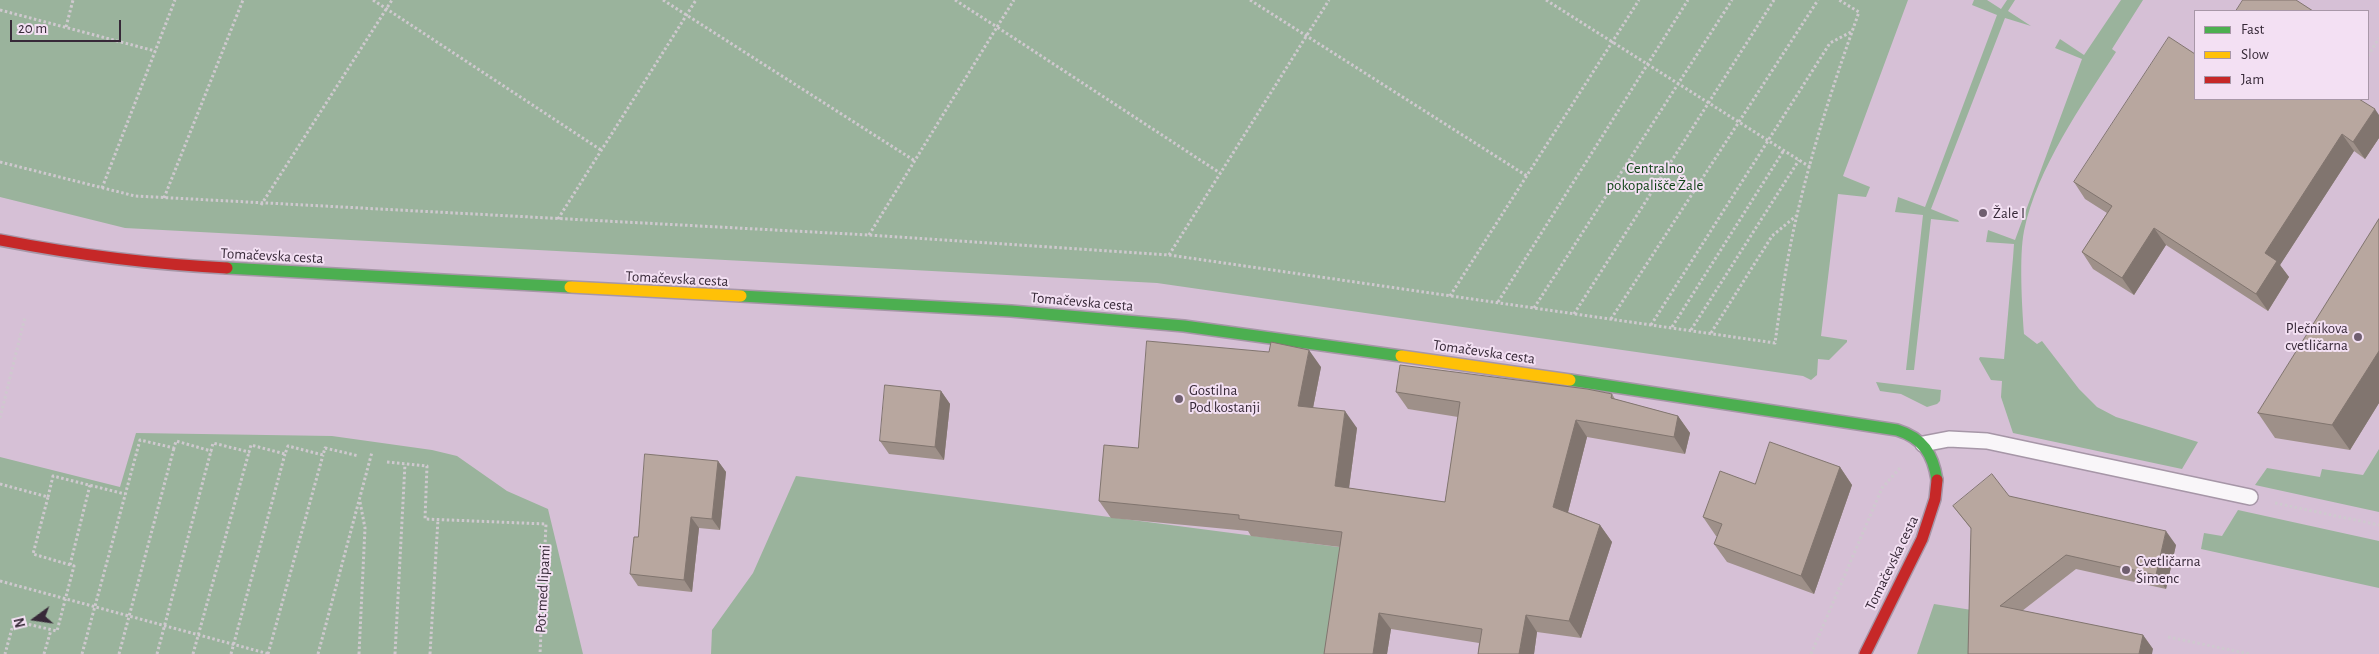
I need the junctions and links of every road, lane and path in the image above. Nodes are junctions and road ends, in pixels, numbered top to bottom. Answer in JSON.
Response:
{"nodes":[{"id":1,"x":74,"y":0,"type":"edge"},
{"id":2,"x":175,"y":0,"type":"edge"},
{"id":3,"x":242,"y":0,"type":"edge"},
{"id":4,"x":372,"y":0,"type":"edge"},
{"id":5,"x":392,"y":0,"type":"edge"},
{"id":6,"x":663,"y":0,"type":"edge"},
{"id":7,"x":696,"y":0,"type":"edge"},
{"id":8,"x":955,"y":0,"type":"edge"},
{"id":9,"x":1014,"y":0,"type":"edge"},
{"id":10,"x":1250,"y":0,"type":"edge"},
{"id":11,"x":1329,"y":0,"type":"edge"},
{"id":12,"x":1546,"y":0,"type":"edge"},
{"id":13,"x":1639,"y":0,"type":"edge"},
{"id":14,"x":1688,"y":0,"type":"edge"},
{"id":15,"x":1732,"y":0,"type":"edge"},
{"id":16,"x":1774,"y":0,"type":"edge"},
{"id":17,"x":1818,"y":0,"type":"edge"},
{"id":18,"x":1840,"y":0,"type":"edge"},
{"id":19,"x":387,"y":9,"type":"junction"},
{"id":20,"x":0,"y":10,"type":"edge"},
{"id":21,"x":686,"y":15,"type":"junction"},
{"id":22,"x":66,"y":27,"type":"junction"},
{"id":23,"x":997,"y":27,"type":"junction"},
{"id":24,"x":1852,"y":32,"type":"junction"},
{"id":25,"x":1306,"y":36,"type":"junction"},
{"id":26,"x":2379,"y":38,"type":"edge"},
{"id":27,"x":1612,"y":43,"type":"junction"},
{"id":28,"x":155,"y":51,"type":"junction"},
{"id":29,"x":2369,"y":54,"type":"edge"},
{"id":30,"x":1648,"y":66,"type":"junction"},
{"id":31,"x":1679,"y":85,"type":"junction"},
{"id":32,"x":1709,"y":103,"type":"junction"},
{"id":33,"x":1740,"y":123,"type":"junction"},
{"id":34,"x":1768,"y":141,"type":"junction"},
{"id":35,"x":601,"y":150,"type":"junction"},
{"id":36,"x":1784,"y":150,"type":"junction"},
{"id":37,"x":1799,"y":160,"type":"junction"},
{"id":38,"x":914,"y":161,"type":"junction"},
{"id":39,"x":0,"y":162,"type":"edge"},
{"id":40,"x":1810,"y":167,"type":"junction"},
{"id":41,"x":1220,"y":173,"type":"junction"},
{"id":42,"x":1527,"y":176,"type":"junction"},
{"id":43,"x":102,"y":188,"type":"junction"},
{"id":44,"x":164,"y":198,"type":"junction"},
{"id":45,"x":262,"y":204,"type":"junction"},
{"id":46,"x":1796,"y":215,"type":"junction"},
{"id":47,"x":558,"y":219,"type":"junction"},
{"id":48,"x":869,"y":235,"type":"junction"},
{"id":49,"x":0,"y":240,"type":"edge"},
{"id":50,"x":1169,"y":255,"type":"junction"},
{"id":51,"x":1450,"y":296,"type":"junction"},
{"id":52,"x":1498,"y":302,"type":"junction"},
{"id":53,"x":1534,"y":308,"type":"junction"},
{"id":54,"x":1574,"y":314,"type":"junction"},
{"id":55,"x":25,"y":317,"type":"dead end"},
{"id":56,"x":1612,"y":319,"type":"junction"},
{"id":57,"x":1650,"y":325,"type":"junction"},
{"id":58,"x":1672,"y":328,"type":"junction"},
{"id":59,"x":1692,"y":330,"type":"junction"},
{"id":60,"x":1711,"y":333,"type":"junction"},
{"id":61,"x":0,"y":418,"type":"edge"},
{"id":62,"x":1923,"y":444,"type":"junction"},
{"id":63,"x":174,"y":448,"type":"junction"},
{"id":64,"x":211,"y":451,"type":"junction"},
{"id":65,"x":249,"y":452,"type":"junction"},
{"id":66,"x":372,"y":452,"type":"dead end"},
{"id":67,"x":286,"y":454,"type":"junction"},
{"id":68,"x":323,"y":455,"type":"junction"},
{"id":69,"x":359,"y":456,"type":"dead end"},
{"id":70,"x":387,"y":462,"type":"dead end"},
{"id":71,"x":405,"y":464,"type":"junction"},
{"id":72,"x":0,"y":484,"type":"edge"},
{"id":73,"x":90,"y":485,"type":"junction"},
{"id":74,"x":1882,"y":488,"type":"dead end"},
{"id":75,"x":125,"y":494,"type":"junction"},
{"id":76,"x":48,"y":497,"type":"junction"},
{"id":77,"x":2250,"y":497,"type":"joint"},
{"id":78,"x":360,"y":498,"type":"junction"},
{"id":79,"x":438,"y":519,"type":"junction"},
{"id":80,"x":2379,"y":525,"type":"edge"},
{"id":81,"x":70,"y":564,"type":"junction"},
{"id":82,"x":0,"y":581,"type":"edge"},
{"id":83,"x":66,"y":598,"type":"junction"},
{"id":84,"x":95,"y":606,"type":"junction"},
{"id":85,"x":129,"y":616,"type":"junction"},
{"id":86,"x":164,"y":625,"type":"junction"},
{"id":87,"x":51,"y":630,"type":"junction"},
{"id":88,"x":198,"y":635,"type":"junction"},
{"id":89,"x":2168,"y":636,"type":"dead end"},
{"id":90,"x":234,"y":644,"type":"junction"},
{"id":91,"x":5,"y":654,"type":"edge"},
{"id":92,"x":44,"y":654,"type":"edge"},
{"id":93,"x":82,"y":654,"type":"edge"},
{"id":94,"x":119,"y":654,"type":"edge"},
{"id":95,"x":157,"y":654,"type":"edge"},
{"id":96,"x":193,"y":654,"type":"edge"},
{"id":97,"x":231,"y":654,"type":"edge"},
{"id":98,"x":269,"y":654,"type":"edge"},
{"id":99,"x":318,"y":654,"type":"edge"},
{"id":100,"x":359,"y":654,"type":"edge"},
{"id":101,"x":395,"y":654,"type":"edge"},
{"id":102,"x":430,"y":654,"type":"edge"},
{"id":103,"x":540,"y":654,"type":"edge"},
{"id":104,"x":1811,"y":654,"type":"edge"},
{"id":105,"x":1865,"y":654,"type":"edge"},
{"id":106,"x":2250,"y":654,"type":"edge"}],
"edges":[{"from":1,"to":22,"type":"path"},
{"from":2,"to":28,"type":"path"},
{"from":3,"to":44,"type":"path"},
{"from":4,"to":19,"type":"path"},
{"from":5,"to":19,"type":"path"},
{"from":6,"to":21,"type":"path"},
{"from":7,"to":21,"type":"path"},
{"from":8,"to":23,"type":"path"},
{"from":9,"to":23,"type":"path"},
{"from":10,"to":25,"type":"path"},
{"from":11,"to":25,"type":"path"},
{"from":12,"to":27,"type":"path"},
{"from":13,"to":27,"type":"path"},
{"from":14,"to":30,"type":"path"},
{"from":15,"to":31,"type":"path"},
{"from":16,"to":32,"type":"path"},
{"from":17,"to":33,"type":"path"},
{"from":18,"to":24,"type":"path"},
{"from":19,"to":35,"type":"path"},
{"from":19,"to":45,"type":"path"},
{"from":20,"to":22,"type":"path"},
{"from":21,"to":35,"type":"path"},
{"from":21,"to":38,"type":"path"},
{"from":22,"to":28,"type":"path"},
{"from":23,"to":38,"type":"path"},
{"from":23,"to":41,"type":"path"},
{"from":24,"to":34,"type":"path"},
{"from":24,"to":40,"type":"path"},
{"from":25,"to":41,"type":"path"},
{"from":25,"to":42,"type":"path"},
{"from":26,"to":29,"type":"path"},
{"from":27,"to":30,"type":"path"},
{"from":27,"to":42,"type":"path"},
{"from":28,"to":43,"type":"path"},
{"from":30,"to":31,"type":"path"},
{"from":30,"to":52,"type":"path"},
{"from":31,"to":32,"type":"path"},
{"from":31,"to":53,"type":"path"},
{"from":32,"to":33,"type":"path"},
{"from":32,"to":54,"type":"path"},
{"from":33,"to":34,"type":"path"},
{"from":33,"to":56,"type":"path"},
{"from":34,"to":36,"type":"path"},
{"from":34,"to":57,"type":"path"},
{"from":35,"to":47,"type":"path"},
{"from":36,"to":37,"type":"path"},
{"from":36,"to":58,"type":"path"},
{"from":37,"to":40,"type":"path"},
{"from":37,"to":59,"type":"path"},
{"from":38,"to":48,"type":"path"},
{"from":39,"to":43,"type":"path"},
{"from":40,"to":46,"type":"path"},
{"from":41,"to":50,"type":"path"},
{"from":42,"to":51,"type":"path"},
{"from":43,"to":44,"type":"path"},
{"from":44,"to":45,"type":"path"},
{"from":45,"to":47,"type":"path"},
{"from":46,"to":60,"type":"path"},
{"from":46,"to":60,"type":"path"},
{"from":47,"to":48,"type":"path"},
{"from":48,"to":50,"type":"path"},
{"from":49,"to":62,"type":"street","name":"Tomačevska cesta"},
{"from":50,"to":51,"type":"path"},
{"from":51,"to":52,"type":"path"},
{"from":52,"to":53,"type":"path"},
{"from":53,"to":54,"type":"path"},
{"from":54,"to":56,"type":"path"},
{"from":55,"to":61,"type":"path"},
{"from":56,"to":57,"type":"path"},
{"from":57,"to":58,"type":"path"},
{"from":58,"to":59,"type":"path"},
{"from":59,"to":60,"type":"path"},
{"from":62,"to":77,"type":"lane"},
{"from":62,"to":105,"type":"street","name":"Tomačevska cesta"},
{"from":63,"to":64,"type":"path"},
{"from":63,"to":75,"type":"path"},
{"from":63,"to":85,"type":"path"},
{"from":64,"to":65,"type":"path"},
{"from":64,"to":86,"type":"path"},
{"from":65,"to":67,"type":"path"},
{"from":65,"to":88,"type":"path"},
{"from":66,"to":78,"type":"path"},
{"from":67,"to":68,"type":"path"},
{"from":67,"to":90,"type":"path"},
{"from":68,"to":69,"type":"path"},
{"from":68,"to":98,"type":"path"},
{"from":70,"to":71,"type":"path"},
{"from":71,"to":79,"type":"path"},
{"from":71,"to":101,"type":"path"},
{"from":72,"to":76,"type":"path"},
{"from":73,"to":75,"type":"path"},
{"from":73,"to":76,"type":"path"},
{"from":73,"to":81,"type":"path"},
{"from":74,"to":104,"type":"path"},
{"from":75,"to":84,"type":"path"},
{"from":76,"to":81,"type":"path"},
{"from":77,"to":80,"type":"path"},
{"from":78,"to":99,"type":"path"},
{"from":78,"to":100,"type":"path"},
{"from":79,"to":102,"type":"path"},
{"from":79,"to":103,"type":"path","name":"Pot med lipami"},
{"from":81,"to":83,"type":"path"},
{"from":82,"to":83,"type":"path"},
{"from":83,"to":84,"type":"path"},
{"from":83,"to":87,"type":"path"},
{"from":84,"to":85,"type":"path"},
{"from":84,"to":93,"type":"path"},
{"from":85,"to":86,"type":"path"},
{"from":85,"to":94,"type":"path"},
{"from":86,"to":88,"type":"path"},
{"from":86,"to":95,"type":"path"},
{"from":87,"to":91,"type":"path"},
{"from":87,"to":92,"type":"path"},
{"from":88,"to":90,"type":"path"},
{"from":88,"to":96,"type":"path"},
{"from":89,"to":106,"type":"path"},
{"from":90,"to":97,"type":"path"},
{"from":90,"to":98,"type":"path"}]}
